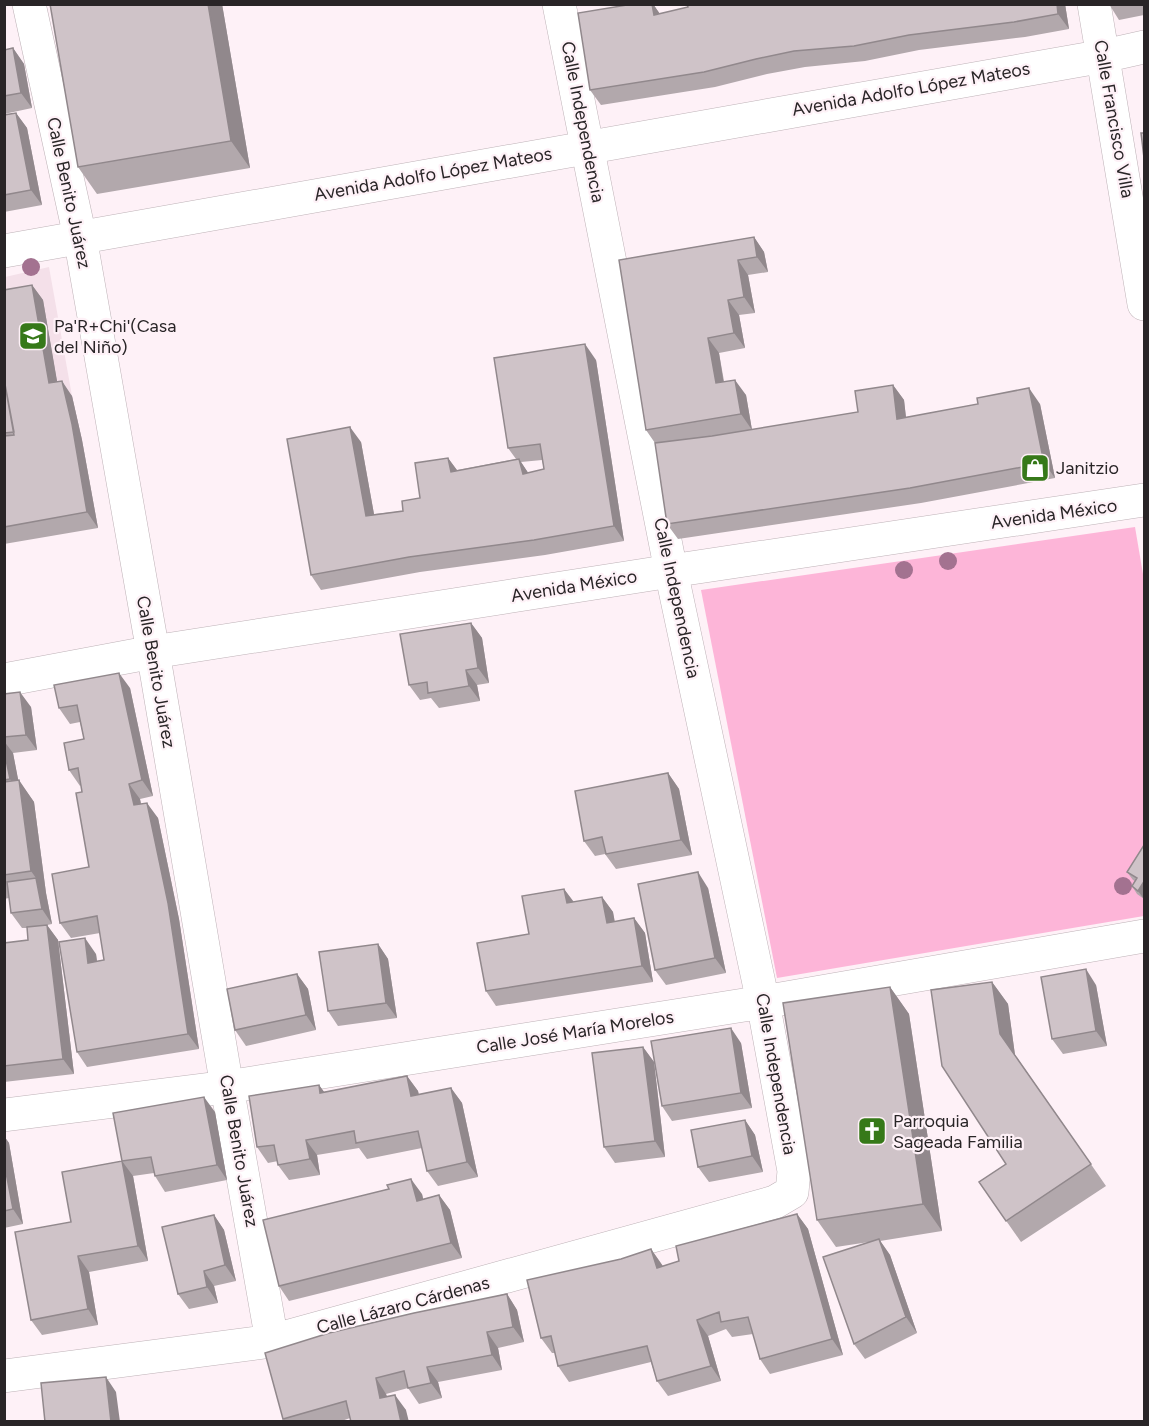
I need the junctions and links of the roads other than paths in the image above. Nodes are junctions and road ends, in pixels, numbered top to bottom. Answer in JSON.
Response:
{"nodes":[{"id":1,"x":30,"y":4,"type":"edge"},
{"id":2,"x":559,"y":4,"type":"edge"},
{"id":3,"x":1094,"y":4,"type":"edge"},
{"id":4,"x":1144,"y":47,"type":"edge"},
{"id":5,"x":1104,"y":56,"type":"junction"},
{"id":6,"x":588,"y":146,"type":"junction"},
{"id":7,"x":80,"y":237,"type":"junction"},
{"id":8,"x":4,"y":250,"type":"edge"},
{"id":9,"x":1144,"y":304,"type":"edge"},
{"id":10,"x":1144,"y":500,"type":"edge"},
{"id":11,"x":671,"y":571,"type":"junction"},
{"id":12,"x":153,"y":652,"type":"junction"},
{"id":13,"x":4,"y":680,"type":"edge"},
{"id":14,"x":1144,"y":936,"type":"edge"},
{"id":15,"x":763,"y":1002,"type":"junction"},
{"id":16,"x":227,"y":1087,"type":"junction"},
{"id":17,"x":4,"y":1115,"type":"edge"},
{"id":18,"x":792,"y":1192,"type":"joint"},
{"id":19,"x":272,"y":1341,"type":"junction"},
{"id":20,"x":4,"y":1376,"type":"edge"}],
"edges":[{"from":1,"to":7,"type":"street","name":"Calle Benito Juárez"},
{"from":2,"to":6,"type":"street","name":"Calle Independencia"},
{"from":3,"to":5,"type":"street","name":"Calle Francisco Villa"},
{"from":4,"to":5,"type":"street","name":"Avenida Adolfo López Mateos"},
{"from":5,"to":6,"type":"street","name":"Avenida Adolfo López Mateos"},
{"from":5,"to":9,"type":"street","name":"Calle Francisco Villa"},
{"from":6,"to":7,"type":"street","name":"Avenida Adolfo López Mateos"},
{"from":6,"to":11,"type":"street","name":"Calle Independencia"},
{"from":7,"to":8,"type":"street","name":"Avenida Adolfo López Mateos"},
{"from":7,"to":12,"type":"street","name":"Calle Benito Juárez"},
{"from":10,"to":11,"type":"street","name":"Avenida México"},
{"from":11,"to":12,"type":"street","name":"Avenida México"},
{"from":11,"to":15,"type":"street","name":"Calle Independencia"},
{"from":12,"to":13,"type":"street","name":"Avenida México"},
{"from":12,"to":16,"type":"street","name":"Calle Benito Juárez"},
{"from":14,"to":15,"type":"street","name":"Calle José María Morelos"},
{"from":15,"to":16,"type":"street","name":"Calle José María Morelos"},
{"from":15,"to":18,"type":"street","name":"Calle Independencia"},
{"from":16,"to":17,"type":"street","name":"Calle José María Morelos"},
{"from":16,"to":19,"type":"street","name":"Calle Benito Juárez"},
{"from":18,"to":19,"type":"street","name":"Calle Lázaro Cárdenas"},
{"from":19,"to":20,"type":"street","name":"Calle Lázaro Cárdenas"}]}
